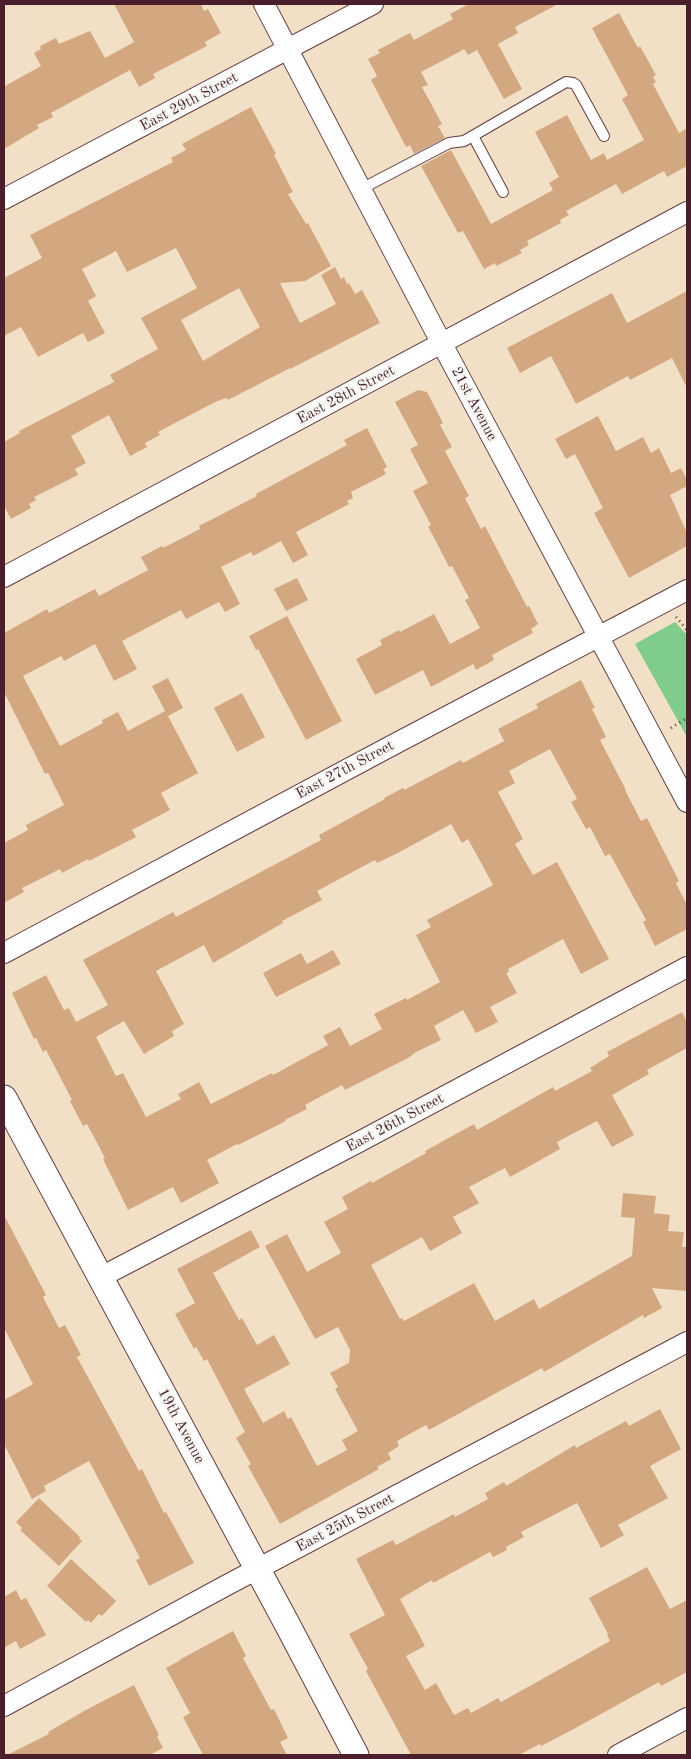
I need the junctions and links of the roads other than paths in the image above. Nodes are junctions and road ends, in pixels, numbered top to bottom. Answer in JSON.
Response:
{"nodes":[{"id":1,"x":264,"y":4,"type":"edge"},
{"id":2,"x":374,"y":4,"type":"edge"},
{"id":3,"x":288,"y":49,"type":"junction"},
{"id":4,"x":473,"y":136,"type":"junction"},
{"id":5,"x":604,"y":136,"type":"dead end"},
{"id":6,"x":361,"y":189,"type":"junction"},
{"id":7,"x":504,"y":192,"type":"dead end"},
{"id":8,"x":4,"y":200,"type":"edge"},
{"id":9,"x":687,"y":212,"type":"edge"},
{"id":10,"x":442,"y":344,"type":"junction"},
{"id":11,"x":4,"y":576,"type":"edge"},
{"id":12,"x":687,"y":590,"type":"edge"},
{"id":13,"x":600,"y":636,"type":"junction"},
{"id":14,"x":687,"y":802,"type":"edge"},
{"id":15,"x":4,"y":954,"type":"edge"},
{"id":16,"x":687,"y":967,"type":"edge"},
{"id":17,"x":4,"y":1098,"type":"edge"},
{"id":18,"x":101,"y":1277,"type":"junction"},
{"id":19,"x":687,"y":1342,"type":"edge"},
{"id":20,"x":258,"y":1569,"type":"junction"},
{"id":21,"x":4,"y":1706,"type":"edge"},
{"id":22,"x":687,"y":1718,"type":"edge"},
{"id":23,"x":356,"y":1755,"type":"edge"},
{"id":24,"x":618,"y":1755,"type":"edge"}],
"edges":[{"from":1,"to":3,"type":"street","name":"21st Avenue"},
{"from":2,"to":3,"type":"street","name":"East 29th Street"},
{"from":3,"to":6,"type":"street","name":"21st Avenue"},
{"from":3,"to":8,"type":"street","name":"East 29th Street"},
{"from":4,"to":5,"type":"lane"},
{"from":4,"to":6,"type":"lane"},
{"from":4,"to":7,"type":"lane"},
{"from":6,"to":10,"type":"street","name":"21st Avenue"},
{"from":9,"to":10,"type":"street","name":"East 28th Street"},
{"from":10,"to":11,"type":"street","name":"East 28th Street"},
{"from":10,"to":13,"type":"street","name":"21st Avenue"},
{"from":12,"to":13,"type":"street","name":"East 27th Street"},
{"from":13,"to":14,"type":"street","name":"21st Avenue"},
{"from":13,"to":15,"type":"street","name":"East 27th Street"},
{"from":16,"to":18,"type":"street","name":"East 26th Street"},
{"from":17,"to":18,"type":"street","name":"19th Avenue"},
{"from":18,"to":20,"type":"street","name":"19th Avenue"},
{"from":19,"to":20,"type":"street","name":"East 25th Street"},
{"from":20,"to":21,"type":"street","name":"East 25th Street"},
{"from":20,"to":23,"type":"street","name":"19th Avenue"},
{"from":22,"to":24,"type":"street"}]}
